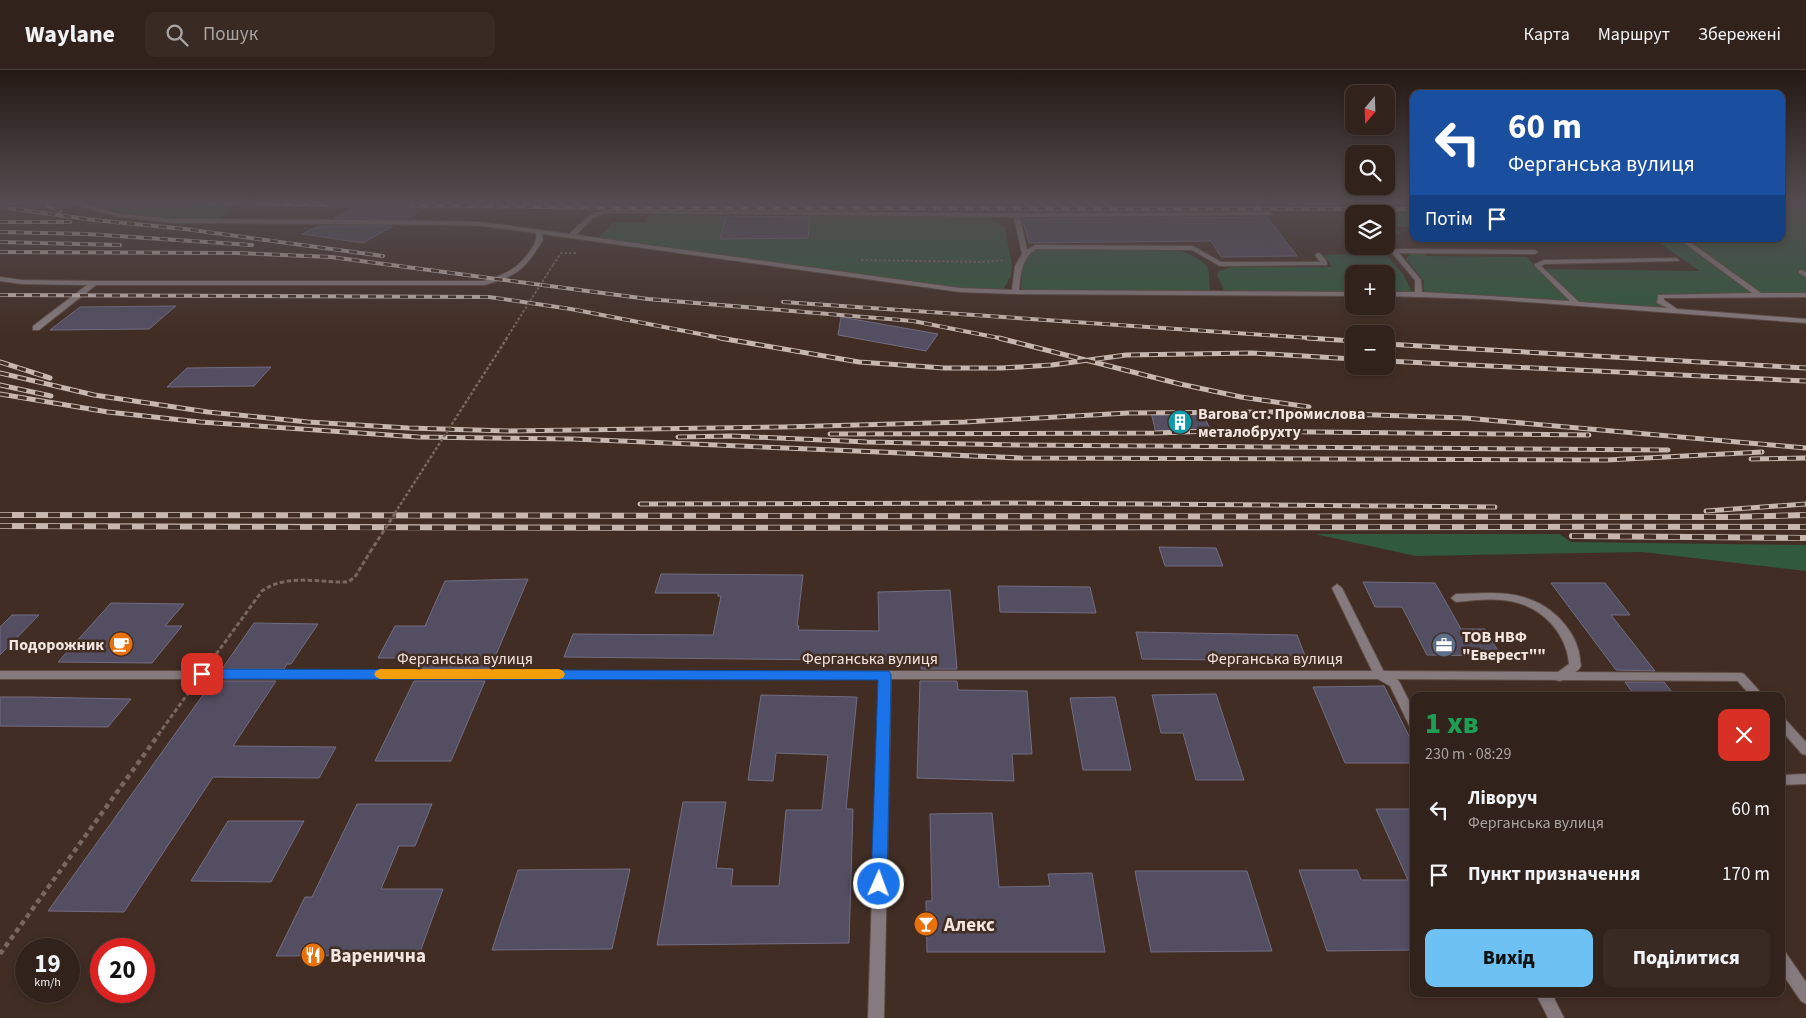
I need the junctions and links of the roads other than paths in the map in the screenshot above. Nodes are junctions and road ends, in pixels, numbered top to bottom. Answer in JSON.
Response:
{"nodes":[{"id":1,"x":536,"y":246,"type":"edge"},
{"id":2,"x":638,"y":246,"type":"edge"},
{"id":3,"x":1023,"y":246,"type":"edge"},
{"id":4,"x":1692,"y":246,"type":"edge"},
{"id":5,"x":1395,"y":251,"type":"edge"},
{"id":6,"x":1395,"y":252,"type":"edge"},
{"id":7,"x":1535,"y":252,"type":"dead end"},
{"id":8,"x":1024,"y":253,"type":"junction"},
{"id":9,"x":1318,"y":254,"type":"dead end"},
{"id":10,"x":1676,"y":260,"type":"dead end"},
{"id":11,"x":0,"y":279,"type":"edge"},
{"id":12,"x":94,"y":283,"type":"junction"},
{"id":13,"x":1015,"y":292,"type":"junction"},
{"id":14,"x":1345,"y":294,"type":"edge"},
{"id":15,"x":1395,"y":294,"type":"edge"},
{"id":16,"x":1419,"y":294,"type":"junction"},
{"id":17,"x":1759,"y":295,"type":"junction"},
{"id":18,"x":1806,"y":295,"type":"edge"},
{"id":19,"x":1576,"y":304,"type":"junction"},
{"id":20,"x":1679,"y":312,"type":"junction"},
{"id":21,"x":1806,"y":321,"type":"edge"},
{"id":22,"x":36,"y":328,"type":"dead end"},
{"id":23,"x":1337,"y":588,"type":"dead end"},
{"id":24,"x":1456,"y":598,"type":"dead end"},
{"id":25,"x":0,"y":674,"type":"edge"},
{"id":26,"x":1380,"y":674,"type":"junction"},
{"id":27,"x":884,"y":675,"type":"junction"},
{"id":28,"x":1559,"y":677,"type":"junction"},
{"id":29,"x":1754,"y":692,"type":"edge"},
{"id":30,"x":1410,"y":716,"type":"edge"},
{"id":31,"x":1785,"y":726,"type":"edge"},
{"id":32,"x":1806,"y":750,"type":"edge"},
{"id":33,"x":1785,"y":780,"type":"edge"},
{"id":34,"x":1806,"y":780,"type":"edge"},
{"id":35,"x":1785,"y":964,"type":"edge"},
{"id":36,"x":1806,"y":996,"type":"edge"},
{"id":37,"x":1546,"y":997,"type":"edge"},
{"id":38,"x":876,"y":1018,"type":"edge"},
{"id":39,"x":1556,"y":1018,"type":"edge"}],
"edges":[{"from":1,"to":12,"type":"street"},
{"from":2,"to":13,"type":"street"},
{"from":3,"to":8,"type":"street"},
{"from":4,"to":17,"type":"street"},
{"from":5,"to":7,"type":"street"},
{"from":6,"to":16,"type":"street"},
{"from":8,"to":9,"type":"street"},
{"from":8,"to":13,"type":"street"},
{"from":10,"to":19,"type":"street"},
{"from":11,"to":12,"type":"street"},
{"from":12,"to":22,"type":"street"},
{"from":13,"to":14,"type":"street"},
{"from":15,"to":16,"type":"street"},
{"from":16,"to":19,"type":"street"},
{"from":17,"to":18,"type":"street"},
{"from":17,"to":20,"type":"street"},
{"from":19,"to":20,"type":"street"},
{"from":20,"to":21,"type":"street"},
{"from":23,"to":26,"type":"street"},
{"from":24,"to":28,"type":"street"},
{"from":25,"to":27,"type":"street","name":"Ферганська вулиця"},
{"from":26,"to":27,"type":"street","name":"Ферганська вулиця"},
{"from":26,"to":28,"type":"street","name":"Ферганська вулиця"},
{"from":26,"to":30,"type":"street"},
{"from":27,"to":38,"type":"street"},
{"from":28,"to":29,"type":"street","name":"Ферганська вулиця"},
{"from":31,"to":32,"type":"street"},
{"from":33,"to":34,"type":"street"},
{"from":35,"to":36,"type":"street"},
{"from":37,"to":39,"type":"street"}]}
